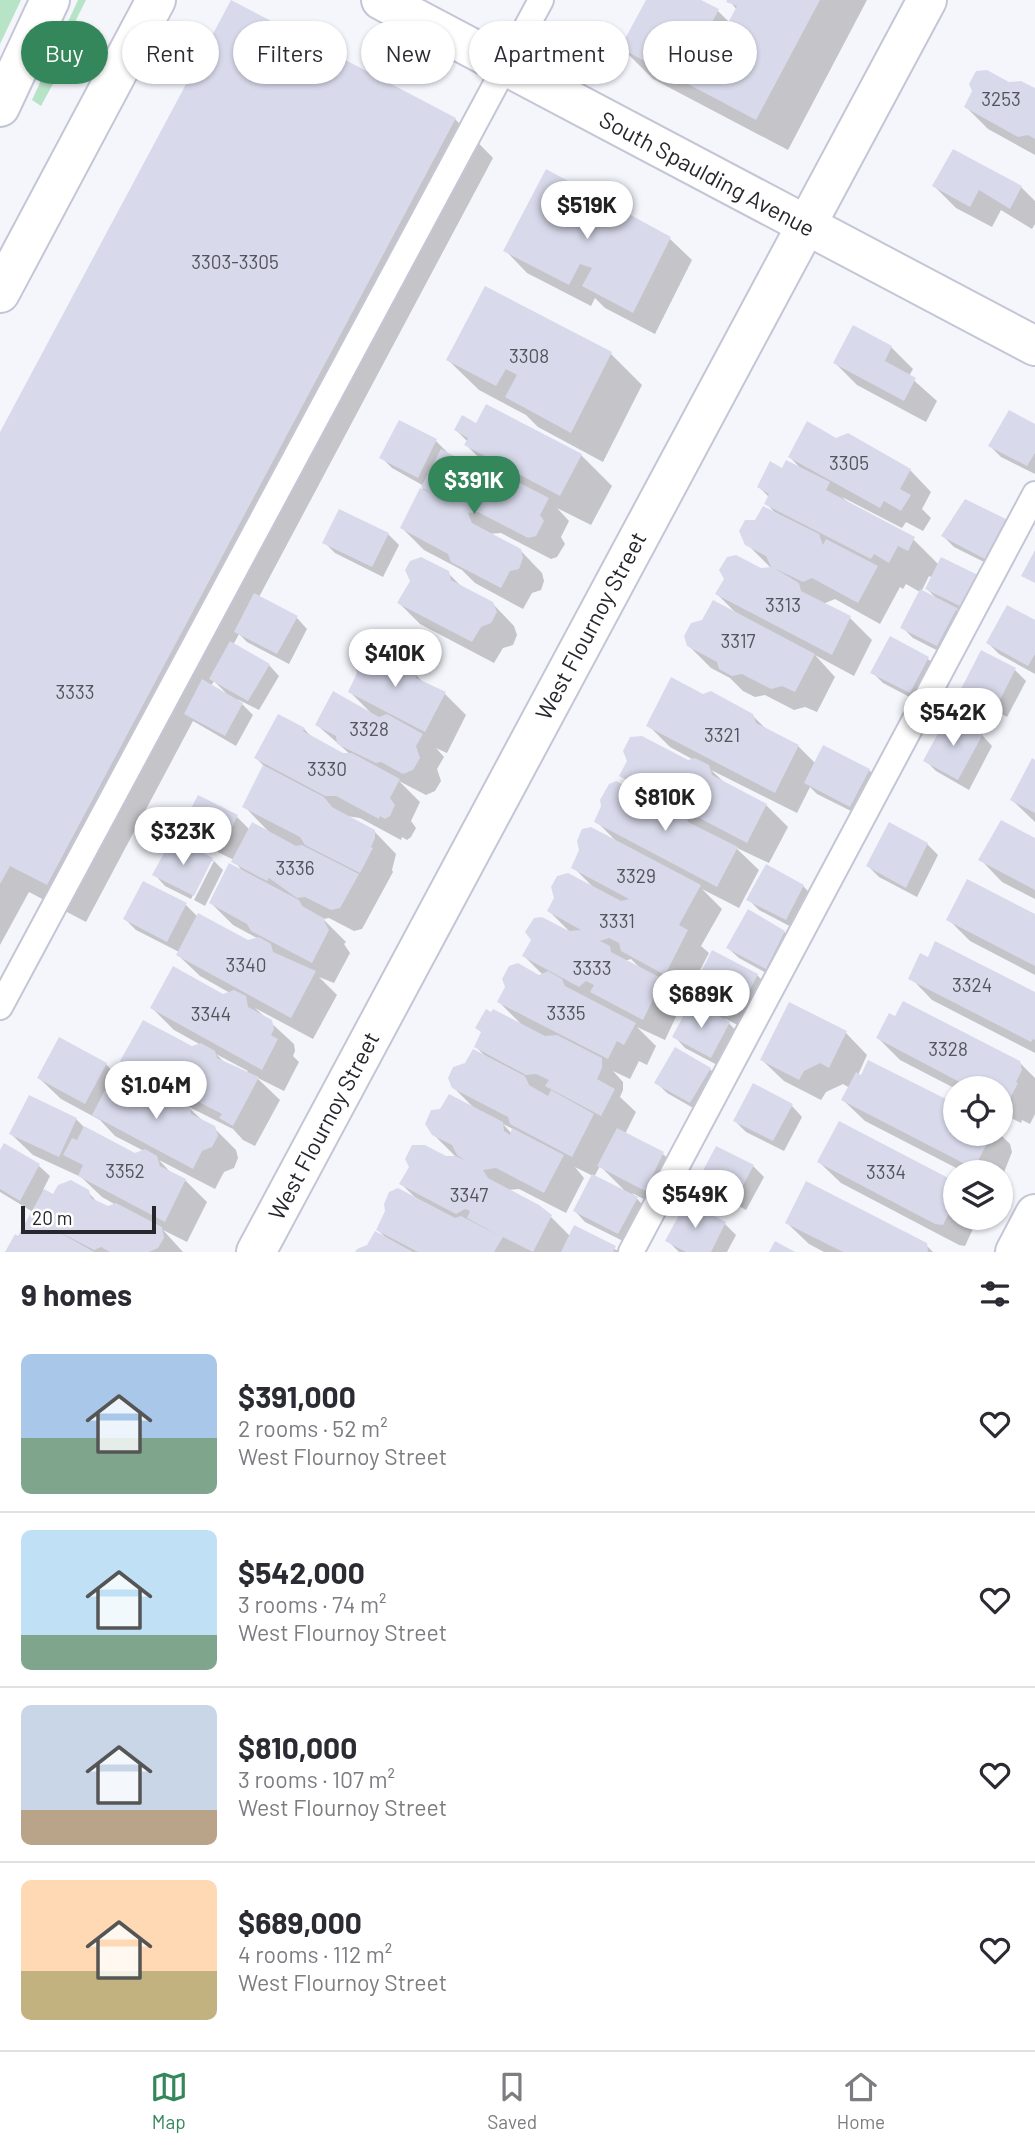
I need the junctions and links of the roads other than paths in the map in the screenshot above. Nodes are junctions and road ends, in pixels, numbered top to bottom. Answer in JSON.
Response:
{"nodes":[{"id":1,"x":50,"y":0,"type":"edge"},
{"id":2,"x":156,"y":0,"type":"edge"},
{"id":3,"x":381,"y":0,"type":"edge"},
{"id":4,"x":541,"y":0,"type":"edge"},
{"id":5,"x":927,"y":0,"type":"edge"},
{"id":6,"x":530,"y":21,"type":"edge"},
{"id":7,"x":469,"y":46,"type":"edge"},
{"id":8,"x":496,"y":84,"type":"edge"},
{"id":9,"x":540,"y":84,"type":"edge"},
{"id":10,"x":0,"y":107,"type":"edge"},
{"id":11,"x":806,"y":226,"type":"junction"},
{"id":12,"x":0,"y":293,"type":"edge"},
{"id":13,"x":1035,"y":346,"type":"edge"},
{"id":14,"x":1035,"y":494,"type":"edge"},
{"id":15,"x":0,"y":1007,"type":"edge"},
{"id":16,"x":1035,"y":1214,"type":"edge"},
{"id":17,"x":256,"y":1252,"type":"edge"},
{"id":18,"x":631,"y":1252,"type":"edge"},
{"id":19,"x":1015,"y":1252,"type":"edge"}],
"edges":[{"from":1,"to":10,"type":"main road"},
{"from":2,"to":12,"type":"main road"},
{"from":3,"to":7,"type":"main road","name":"South Spaulding Avenue"},
{"from":4,"to":6,"type":"lane"},
{"from":5,"to":11,"type":"main road","name":"West Flournoy Street"},
{"from":8,"to":15,"type":"lane"},
{"from":9,"to":11,"type":"main road","name":"South Spaulding Avenue"},
{"from":11,"to":13,"type":"main road","name":"South Spaulding Avenue"},
{"from":11,"to":17,"type":"main road","name":"West Flournoy Street"},
{"from":14,"to":18,"type":"lane"},
{"from":16,"to":19,"type":"main road"}]}
